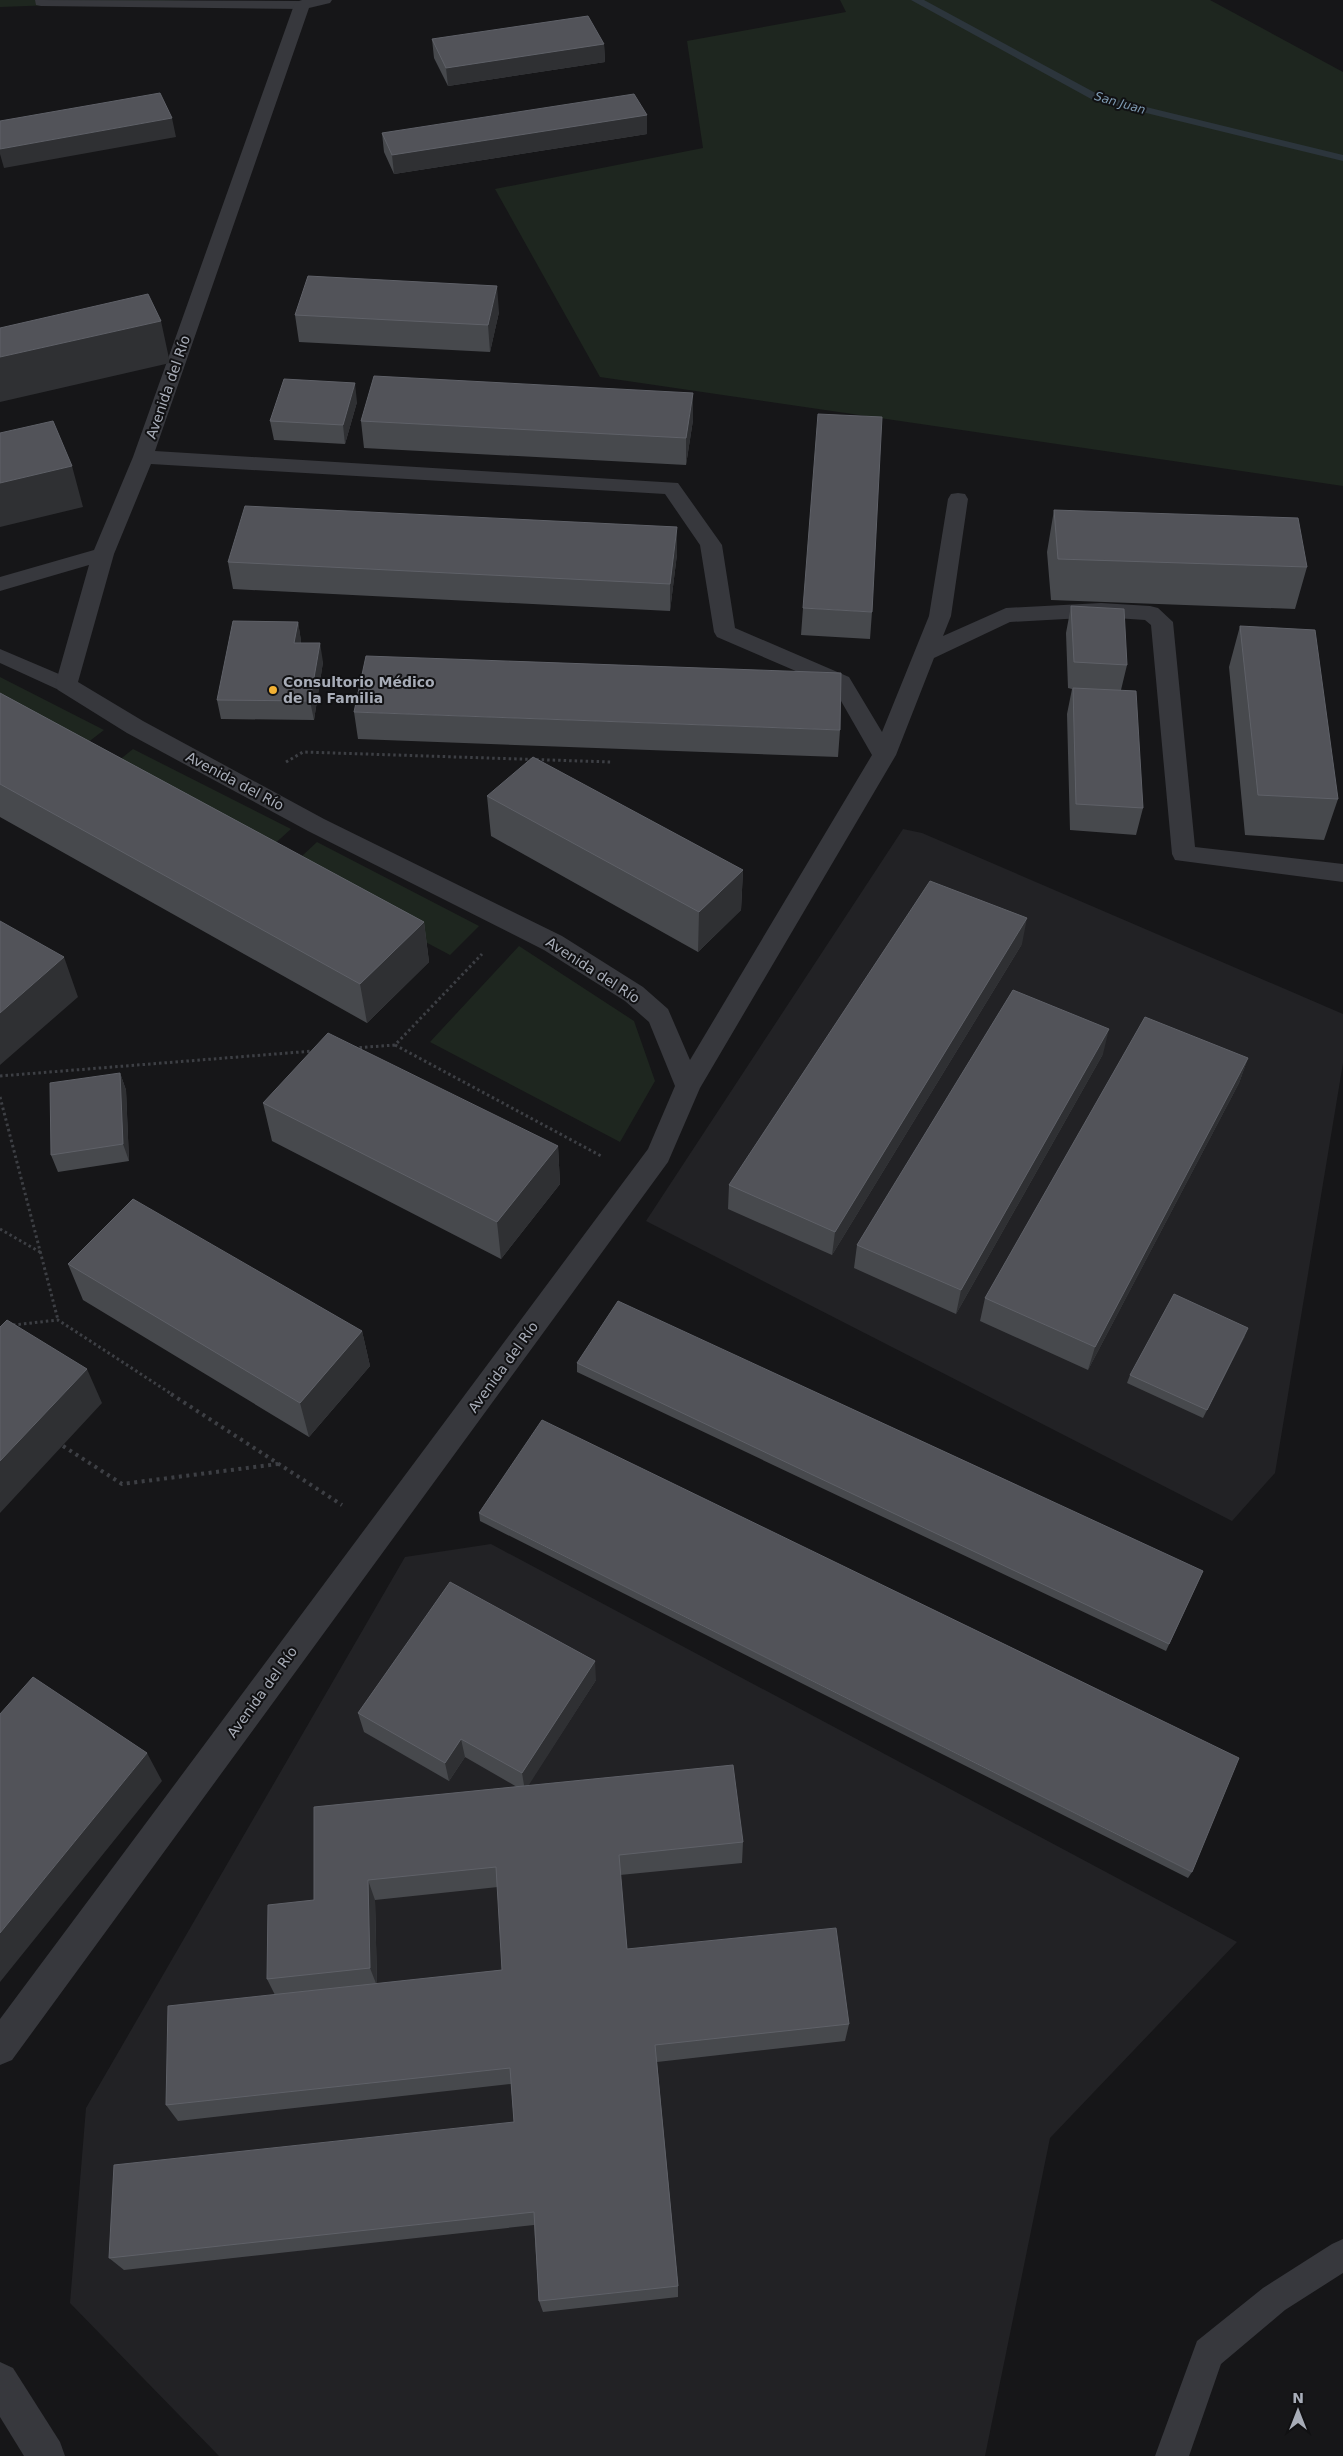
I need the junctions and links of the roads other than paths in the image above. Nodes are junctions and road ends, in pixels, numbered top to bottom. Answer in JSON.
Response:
{"nodes":[{"id":1,"x":324,"y":0,"type":"edge"},
{"id":2,"x":41,"y":2,"type":"dead end"},
{"id":3,"x":302,"y":5,"type":"junction"},
{"id":4,"x":143,"y":457,"type":"junction"},
{"id":5,"x":958,"y":499,"type":"dead end"},
{"id":6,"x":103,"y":554,"type":"junction"},
{"id":7,"x":0,"y":584,"type":"edge"},
{"id":8,"x":924,"y":654,"type":"junction"},
{"id":9,"x":0,"y":655,"type":"edge"},
{"id":10,"x":66,"y":685,"type":"junction"},
{"id":11,"x":884,"y":756,"type":"junction"},
{"id":12,"x":1343,"y":873,"type":"edge"},
{"id":13,"x":688,"y":1086,"type":"junction"},
{"id":14,"x":0,"y":2048,"type":"edge"},
{"id":15,"x":1343,"y":2255,"type":"edge"},
{"id":16,"x":0,"y":2381,"type":"edge"},
{"id":17,"x":46,"y":2456,"type":"edge"},
{"id":18,"x":1172,"y":2456,"type":"edge"}],
"edges":[{"from":1,"to":3,"type":"street"},
{"from":2,"to":3,"type":"lane"},
{"from":3,"to":4,"type":"street","name":"Avenida del Río"},
{"from":4,"to":6,"type":"street","name":"Avenida del Río"},
{"from":4,"to":11,"type":"street"},
{"from":5,"to":8,"type":"street"},
{"from":6,"to":7,"type":"street"},
{"from":6,"to":10,"type":"street","name":"Avenida del Río"},
{"from":8,"to":11,"type":"street"},
{"from":8,"to":12,"type":"street"},
{"from":9,"to":10,"type":"lane"},
{"from":10,"to":13,"type":"street","name":"Avenida del Río"},
{"from":11,"to":13,"type":"street"},
{"from":13,"to":14,"type":"street","name":"Avenida del Río"},
{"from":15,"to":18,"type":"lane"},
{"from":16,"to":17,"type":"street"}]}
